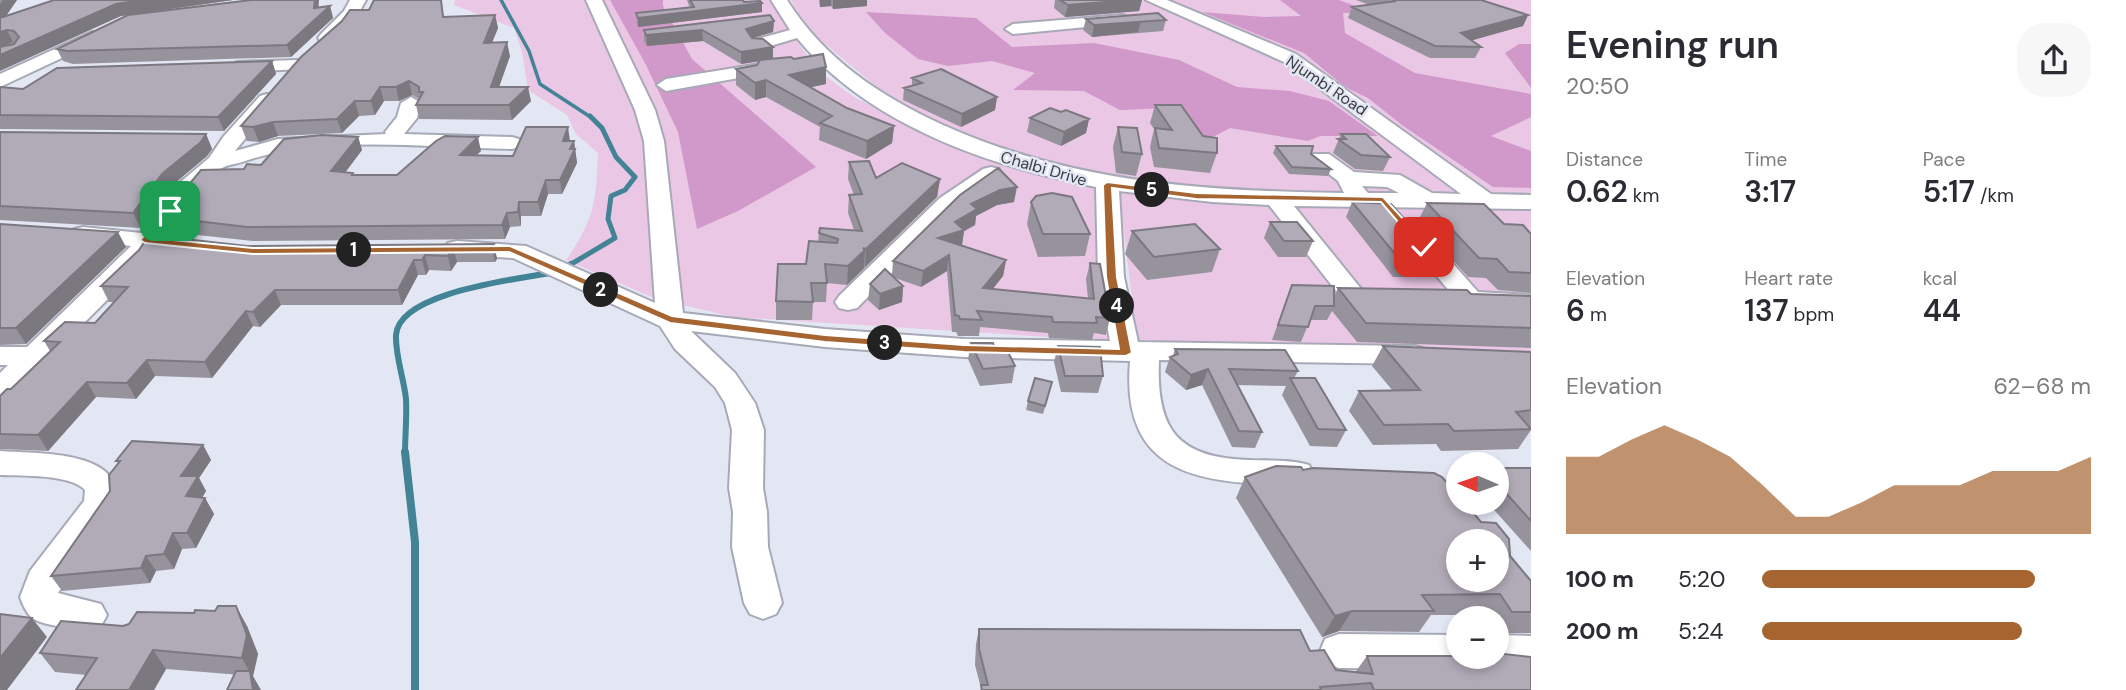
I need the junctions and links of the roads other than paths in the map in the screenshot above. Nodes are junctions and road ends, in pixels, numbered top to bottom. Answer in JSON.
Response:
{"nodes":[{"id":1,"x":594,"y":0,"type":"edge"},
{"id":2,"x":349,"y":4,"type":"edge"},
{"id":3,"x":1146,"y":12,"type":"edge"},
{"id":4,"x":786,"y":17,"type":"edge"},
{"id":5,"x":1013,"y":29,"type":"dead end"},
{"id":6,"x":105,"y":30,"type":"edge"},
{"id":7,"x":761,"y":44,"type":"edge"},
{"id":8,"x":827,"y":61,"type":"junction"},
{"id":9,"x":297,"y":65,"type":"junction"},
{"id":10,"x":213,"y":67,"type":"edge"},
{"id":11,"x":66,"y":71,"type":"edge"},
{"id":12,"x":5,"y":77,"type":"edge"},
{"id":13,"x":666,"y":85,"type":"dead end"},
{"id":14,"x":411,"y":103,"type":"dead end"},
{"id":15,"x":530,"y":128,"type":"edge"},
{"id":16,"x":395,"y":132,"type":"junction"},
{"id":17,"x":206,"y":139,"type":"edge"},
{"id":18,"x":231,"y":140,"type":"junction"},
{"id":19,"x":365,"y":141,"type":"junction"},
{"id":20,"x":512,"y":143,"type":"dead end"},
{"id":21,"x":1321,"y":159,"type":"edge"},
{"id":22,"x":1010,"y":160,"type":"junction"},
{"id":23,"x":216,"y":162,"type":"junction"},
{"id":24,"x":1349,"y":179,"type":"junction"},
{"id":25,"x":1107,"y":185,"type":"junction"},
{"id":26,"x":1276,"y":198,"type":"junction"},
{"id":27,"x":1373,"y":200,"type":"junction"},
{"id":28,"x":1427,"y":200,"type":"junction"},
{"id":29,"x":1483,"y":200,"type":"junction"},
{"id":30,"x":1531,"y":202,"type":"edge"},
{"id":31,"x":60,"y":232,"type":"edge"},
{"id":32,"x":145,"y":240,"type":"junction"},
{"id":33,"x":203,"y":246,"type":"edge"},
{"id":34,"x":429,"y":249,"type":"edge"},
{"id":35,"x":1349,"y":290,"type":"edge"},
{"id":36,"x":848,"y":302,"type":"dead end"},
{"id":37,"x":1531,"y":303,"type":"edge"},
{"id":38,"x":670,"y":320,"type":"junction"},
{"id":39,"x":1135,"y":352,"type":"junction"},
{"id":40,"x":0,"y":356,"type":"edge"},
{"id":41,"x":34,"y":356,"type":"junction"},
{"id":42,"x":1435,"y":356,"type":"edge"},
{"id":43,"x":0,"y":390,"type":"edge"},
{"id":44,"x":0,"y":463,"type":"edge"},
{"id":45,"x":1328,"y":474,"type":"edge"},
{"id":46,"x":763,"y":603,"type":"dead end"},
{"id":47,"x":88,"y":615,"type":"dead end"},
{"id":48,"x":1339,"y":651,"type":"dead end"},
{"id":49,"x":1446,"y":652,"type":"edge"},
{"id":50,"x":1509,"y":652,"type":"edge"},
{"id":51,"x":1531,"y":653,"type":"edge"}],
"edges":[{"from":1,"to":38,"type":"street"},
{"from":2,"to":9,"type":"street"},
{"from":3,"to":5,"type":"street"},
{"from":3,"to":29,"type":"street","name":"Njumbi Road"},
{"from":4,"to":7,"type":"street"},
{"from":4,"to":8,"type":"street","name":"Chalbi Drive"},
{"from":6,"to":12,"type":"street"},
{"from":8,"to":13,"type":"street"},
{"from":8,"to":22,"type":"street","name":"Chalbi Drive"},
{"from":9,"to":10,"type":"street"},
{"from":9,"to":18,"type":"street"},
{"from":11,"to":12,"type":"street"},
{"from":14,"to":16,"type":"street"},
{"from":15,"to":16,"type":"street"},
{"from":16,"to":19,"type":"street"},
{"from":17,"to":18,"type":"street"},
{"from":18,"to":23,"type":"street"},
{"from":19,"to":20,"type":"street"},
{"from":19,"to":23,"type":"street"},
{"from":21,"to":24,"type":"street"},
{"from":22,"to":25,"type":"street","name":"Chalbi Drive"},
{"from":22,"to":36,"type":"street"},
{"from":23,"to":32,"type":"street"},
{"from":24,"to":27,"type":"street"},
{"from":24,"to":28,"type":"street"},
{"from":25,"to":26,"type":"street","name":"Chalbi Drive"},
{"from":25,"to":39,"type":"street"},
{"from":26,"to":27,"type":"street","name":"Chalbi Drive"},
{"from":26,"to":35,"type":"street"},
{"from":27,"to":28,"type":"street","name":"Chalbi Drive"},
{"from":27,"to":37,"type":"street"},
{"from":28,"to":29,"type":"street","name":"Chalbi Drive"},
{"from":29,"to":30,"type":"street","name":"Chalbi Drive"},
{"from":31,"to":32,"type":"street"},
{"from":32,"to":33,"type":"street"},
{"from":32,"to":41,"type":"street"},
{"from":34,"to":38,"type":"street"},
{"from":38,"to":39,"type":"street"},
{"from":38,"to":46,"type":"street"},
{"from":39,"to":42,"type":"street"},
{"from":39,"to":45,"type":"street"},
{"from":40,"to":41,"type":"street"},
{"from":41,"to":43,"type":"street"},
{"from":44,"to":47,"type":"street"},
{"from":48,"to":49,"type":"street"},
{"from":50,"to":51,"type":"street"}]}
